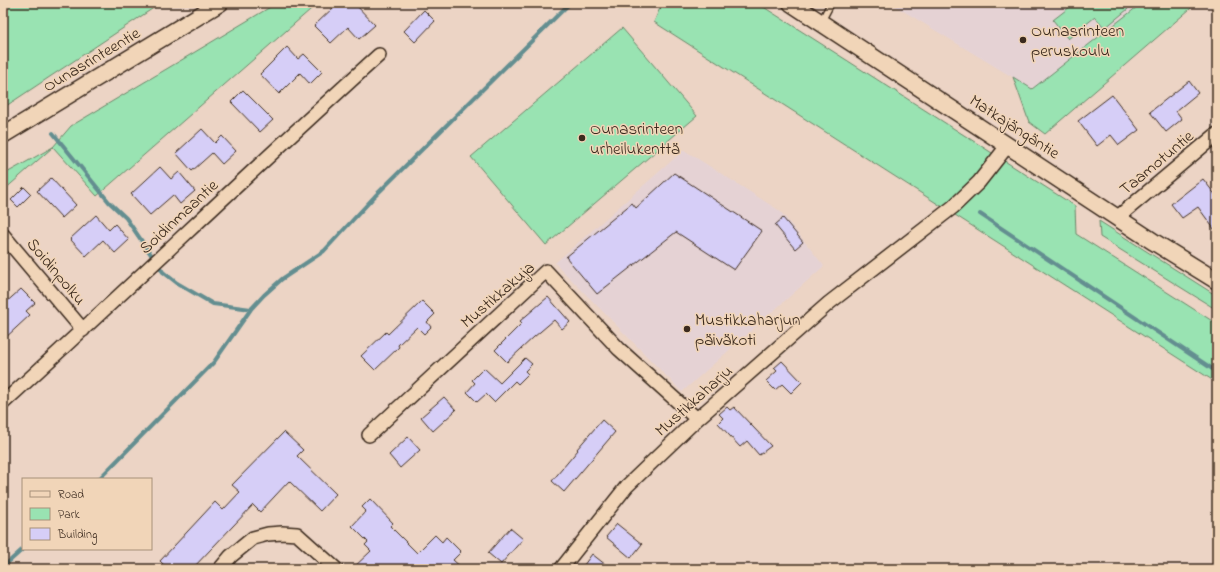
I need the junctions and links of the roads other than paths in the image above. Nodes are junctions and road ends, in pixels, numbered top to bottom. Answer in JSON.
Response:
{"nodes":[{"id":1,"x":220,"y":3,"type":"edge"},
{"id":2,"x":791,"y":3,"type":"edge"},
{"id":3,"x":831,"y":3,"type":"edge"},
{"id":4,"x":821,"y":22,"type":"junction"},
{"id":5,"x":379,"y":55,"type":"dead end"},
{"id":6,"x":1217,"y":134,"type":"edge"},
{"id":7,"x":3,"y":135,"type":"edge"},
{"id":8,"x":1008,"y":145,"type":"junction"},
{"id":9,"x":1118,"y":217,"type":"junction"},
{"id":10,"x":3,"y":235,"type":"edge"},
{"id":11,"x":1217,"y":281,"type":"edge"},
{"id":12,"x":83,"y":330,"type":"junction"},
{"id":13,"x":3,"y":404,"type":"edge"},
{"id":14,"x":697,"y":419,"type":"junction"},
{"id":15,"x":369,"y":435,"type":"dead end"},
{"id":16,"x":220,"y":569,"type":"edge"},
{"id":17,"x":336,"y":569,"type":"edge"},
{"id":18,"x":560,"y":569,"type":"edge"}],
"edges":[{"from":1,"to":7,"type":"street","name":"Ounasrinteentie"},
{"from":2,"to":4,"type":"street","name":"Matkajängäntie"},
{"from":3,"to":4,"type":"lane"},
{"from":4,"to":8,"type":"street","name":"Matkajängäntie"},
{"from":5,"to":12,"type":"street","name":"Soidinmaantie"},
{"from":6,"to":9,"type":"street","name":"Taamotuntie"},
{"from":8,"to":9,"type":"street","name":"Matkajängäntie"},
{"from":8,"to":14,"type":"street","name":"Mustikkaharju"},
{"from":9,"to":11,"type":"street","name":"Matkajängäntie"},
{"from":10,"to":12,"type":"street","name":"Soidinpolku"},
{"from":12,"to":13,"type":"street","name":"Soidinmaantie"},
{"from":14,"to":15,"type":"street","name":"Mustikkakuja"},
{"from":14,"to":18,"type":"street","name":"Mustikkaharju"},
{"from":16,"to":17,"type":"street"}]}
